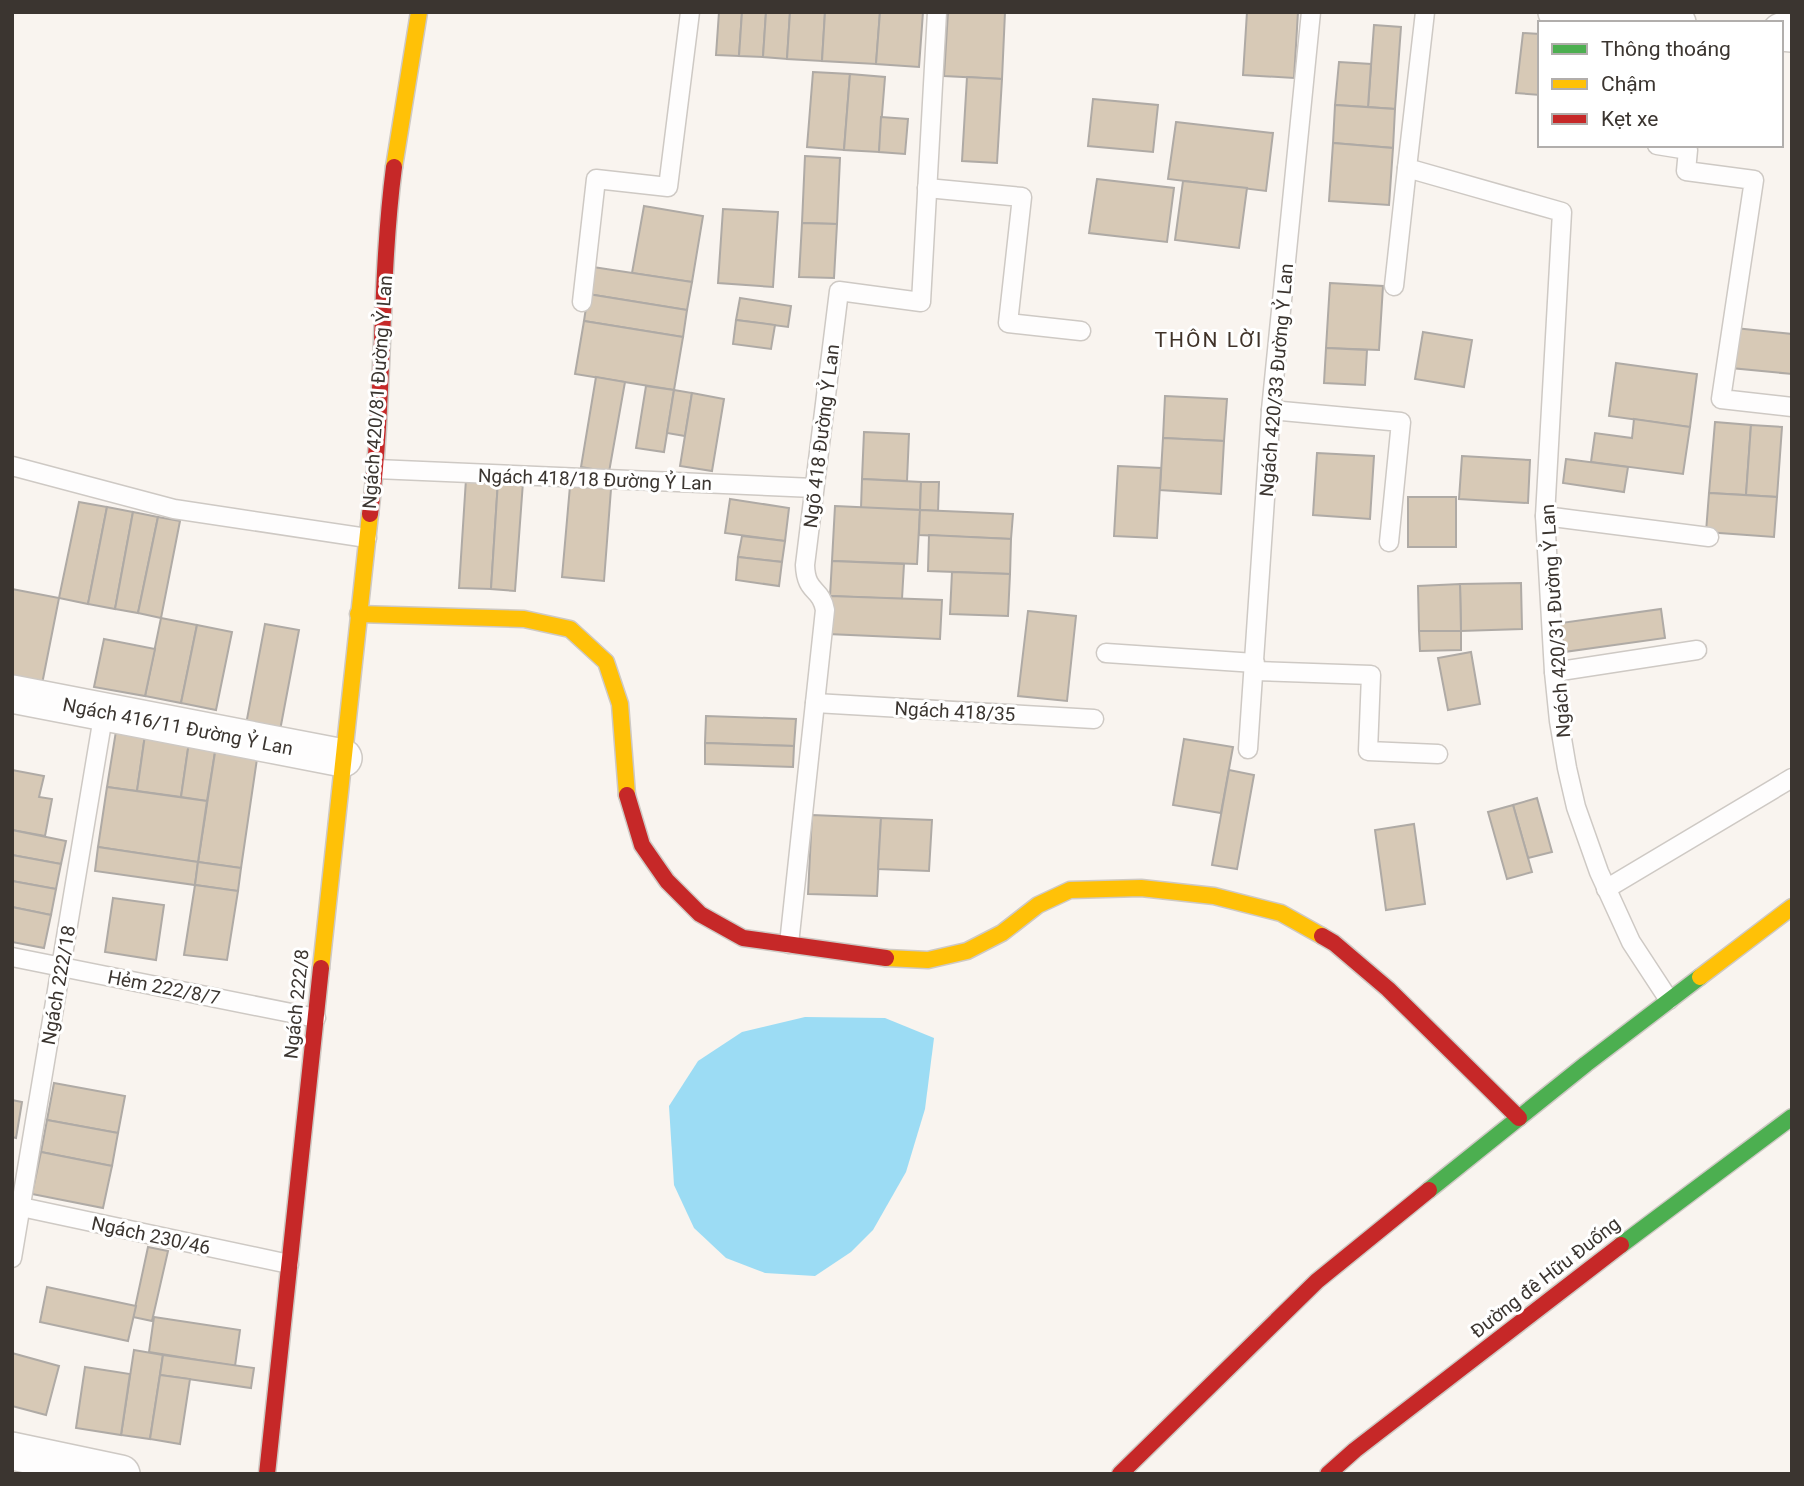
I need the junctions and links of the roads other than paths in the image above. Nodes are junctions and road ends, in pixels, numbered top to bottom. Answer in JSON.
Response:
{"nodes":[{"id":1,"x":419,"y":12,"type":"edge"},
{"id":2,"x":690,"y":12,"type":"edge"},
{"id":3,"x":937,"y":12,"type":"edge"},
{"id":4,"x":1311,"y":12,"type":"edge"},
{"id":5,"x":1425,"y":12,"type":"edge"},
{"id":6,"x":1557,"y":12,"type":"edge"},
{"id":7,"x":1656,"y":21,"type":"edge"},
{"id":8,"x":1669,"y":147,"type":"edge"},
{"id":9,"x":1407,"y":168,"type":"junction"},
{"id":10,"x":927,"y":188,"type":"junction"},
{"id":11,"x":1394,"y":286,"type":"dead end"},
{"id":12,"x":582,"y":302,"type":"dead end"},
{"id":13,"x":1081,"y":331,"type":"dead end"},
{"id":14,"x":1792,"y":407,"type":"edge"},
{"id":15,"x":1271,"y":410,"type":"junction"},
{"id":16,"x":12,"y":466,"type":"edge"},
{"id":17,"x":376,"y":470,"type":"junction"},
{"id":18,"x":814,"y":488,"type":"junction"},
{"id":19,"x":1545,"y":516,"type":"junction"},
{"id":20,"x":1709,"y":537,"type":"dead end"},
{"id":21,"x":367,"y":538,"type":"junction"},
{"id":22,"x":1389,"y":542,"type":"dead end"},
{"id":23,"x":358,"y":614,"type":"junction"},
{"id":24,"x":1697,"y":650,"type":"dead end"},
{"id":25,"x":1107,"y":653,"type":"dead end"},
{"id":26,"x":1254,"y":667,"type":"junction"},
{"id":27,"x":1554,"y":672,"type":"junction"},
{"id":28,"x":12,"y":694,"type":"edge"},
{"id":29,"x":815,"y":703,"type":"junction"},
{"id":30,"x":104,"y":711,"type":"junction"},
{"id":31,"x":1094,"y":719,"type":"dead end"},
{"id":32,"x":1248,"y":749,"type":"dead end"},
{"id":33,"x":1437,"y":754,"type":"dead end"},
{"id":34,"x":343,"y":758,"type":"junction"},
{"id":35,"x":1792,"y":778,"type":"edge"},
{"id":36,"x":1606,"y":889,"type":"junction"},
{"id":37,"x":1792,"y":907,"type":"edge"},
{"id":38,"x":789,"y":944,"type":"junction"},
{"id":39,"x":12,"y":957,"type":"edge"},
{"id":40,"x":61,"y":967,"type":"junction"},
{"id":41,"x":1669,"y":1000,"type":"junction"},
{"id":42,"x":316,"y":1018,"type":"junction"},
{"id":43,"x":1792,"y":1117,"type":"edge"},
{"id":44,"x":1519,"y":1118,"type":"junction"},
{"id":45,"x":17,"y":1206,"type":"edge"},
{"id":46,"x":12,"y":1258,"type":"edge"},
{"id":47,"x":289,"y":1265,"type":"junction"},
{"id":48,"x":16,"y":1459,"type":"edge"},
{"id":49,"x":121,"y":1474,"type":"edge"},
{"id":50,"x":267,"y":1474,"type":"edge"},
{"id":51,"x":1120,"y":1474,"type":"edge"},
{"id":52,"x":1328,"y":1474,"type":"edge"}],
"edges":[{"from":1,"to":17,"type":"street","name":"Ngách 420/81 Đường Ỷ Lan"},
{"from":2,"to":12,"type":"lane"},
{"from":3,"to":10,"type":"lane","name":"Ngõ 418 Đường Ỷ Lan"},
{"from":4,"to":15,"type":"lane","name":"Ngách 420/33 Đường Ỷ Lan"},
{"from":5,"to":9,"type":"lane"},
{"from":6,"to":7,"type":"street"},
{"from":8,"to":14,"type":"lane"},
{"from":9,"to":11,"type":"lane"},
{"from":9,"to":19,"type":"lane","name":"Ngách 420/31 Đường Ỷ Lan"},
{"from":10,"to":13,"type":"lane"},
{"from":10,"to":18,"type":"lane","name":"Ngõ 418 Đường Ỷ Lan"},
{"from":15,"to":22,"type":"lane"},
{"from":15,"to":26,"type":"lane","name":"Ngách 420/33 Đường Ỷ Lan"},
{"from":16,"to":21,"type":"lane","name":"Ngách 420/81 Đường Ỷ Lan"},
{"from":17,"to":18,"type":"lane","name":"Ngách 418/18 Đường Ỷ Lan"},
{"from":17,"to":21,"type":"street","name":"Ngách 420/81 Đường Ỷ Lan"},
{"from":18,"to":29,"type":"lane","name":"Ngõ 418 Đường Ỷ Lan"},
{"from":19,"to":20,"type":"lane"},
{"from":19,"to":27,"type":"lane","name":"Ngách 420/31 Đường Ỷ Lan"},
{"from":21,"to":23,"type":"street","name":"Ngách 222/8"},
{"from":23,"to":34,"type":"street","name":"Ngách 222/8"},
{"from":23,"to":38,"type":"street"},
{"from":24,"to":27,"type":"lane"},
{"from":25,"to":26,"type":"lane"},
{"from":26,"to":32,"type":"lane","name":"Ngách 420/33 Đường Ỷ Lan"},
{"from":26,"to":33,"type":"lane"},
{"from":27,"to":36,"type":"lane","name":"Ngách 420/31 Đường Ỷ Lan"},
{"from":28,"to":30,"type":"street","name":"Ngách 416/11 Đường Ỷ Lan"},
{"from":29,"to":31,"type":"lane","name":"Ngách 418/35"},
{"from":29,"to":38,"type":"lane","name":"Ngõ 418 Đường Ỷ Lan"},
{"from":30,"to":34,"type":"street","name":"Ngách 416/11 Đường Ỷ Lan"},
{"from":30,"to":40,"type":"lane","name":"Ngách 222/18"},
{"from":34,"to":42,"type":"street","name":"Ngách 222/8"},
{"from":35,"to":36,"type":"lane"},
{"from":36,"to":41,"type":"lane","name":"Ngách 420/31 Đường Ỷ Lan"},
{"from":37,"to":41,"type":"street"},
{"from":38,"to":44,"type":"street"},
{"from":39,"to":40,"type":"lane","name":"Hẻm 222/8/7"},
{"from":40,"to":42,"type":"lane","name":"Hẻm 222/8/7"},
{"from":40,"to":45,"type":"lane","name":"Ngách 222/18"},
{"from":41,"to":44,"type":"street"},
{"from":42,"to":47,"type":"street","name":"Ngách 222/8"},
{"from":43,"to":52,"type":"street","name":"Đường đê Hữu Đuống"},
{"from":44,"to":51,"type":"street"},
{"from":45,"to":46,"type":"lane","name":"Ngách 222/18"},
{"from":45,"to":47,"type":"lane","name":"Ngách 230/46"},
{"from":47,"to":50,"type":"street","name":"Ngách 222/8"},
{"from":48,"to":49,"type":"street"}]}
